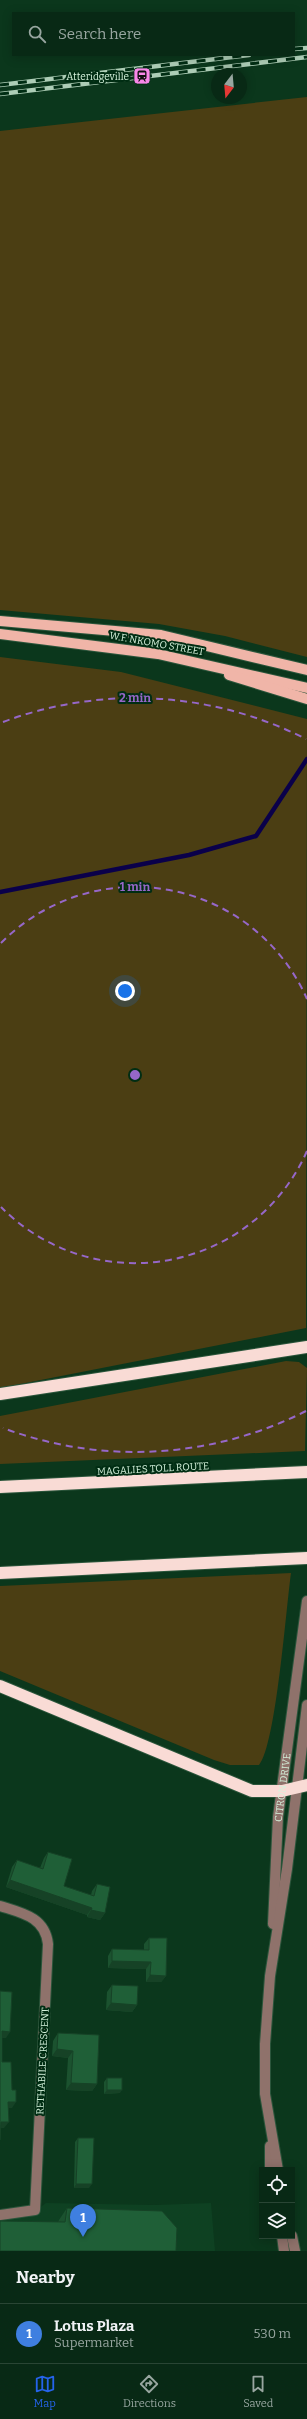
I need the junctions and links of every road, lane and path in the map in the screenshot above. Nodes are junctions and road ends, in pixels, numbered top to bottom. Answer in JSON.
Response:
{"nodes":[{"id":1,"x":0,"y":621,"type":"edge"},
{"id":2,"x":0,"y":634,"type":"edge"},
{"id":3,"x":158,"y":654,"type":"junction"},
{"id":4,"x":307,"y":670,"type":"edge"},
{"id":5,"x":307,"y":688,"type":"edge"},
{"id":6,"x":307,"y":699,"type":"edge"},
{"id":7,"x":307,"y":1346,"type":"edge"},
{"id":8,"x":0,"y":1394,"type":"edge"},
{"id":9,"x":307,"y":1472,"type":"edge"},
{"id":10,"x":0,"y":1487,"type":"edge"},
{"id":11,"x":307,"y":1558,"type":"edge"},
{"id":12,"x":0,"y":1573,"type":"edge"},
{"id":13,"x":307,"y":1600,"type":"edge"},
{"id":14,"x":0,"y":1686,"type":"edge"},
{"id":15,"x":307,"y":1705,"type":"edge"},
{"id":16,"x":302,"y":1786,"type":"edge"},
{"id":17,"x":282,"y":1791,"type":"junction"},
{"id":18,"x":0,"y":1906,"type":"edge"},
{"id":19,"x":270,"y":1976,"type":"junction"},
{"id":20,"x":271,"y":2136,"type":"junction"},
{"id":21,"x":269,"y":2167,"type":"edge"},
{"id":22,"x":277,"y":2167,"type":"edge"},
{"id":23,"x":0,"y":2215,"type":"edge"},
{"id":24,"x":282,"y":2239,"type":"edge"},
{"id":25,"x":293,"y":2239,"type":"edge"},
{"id":26,"x":284,"y":2251,"type":"edge"},
{"id":27,"x":295,"y":2251,"type":"edge"}],
"edges":[{"from":1,"to":4,"type":"main road","name":"W.F. NKOMO STREET"},
{"from":2,"to":3,"type":"main road","name":"W.F. NKOMO STREET"},
{"from":3,"to":5,"type":"main road","name":"W.F. NKOMO STREET"},
{"from":3,"to":6,"type":"main road"},
{"from":7,"to":8,"type":"highway"},
{"from":9,"to":10,"type":"highway","name":"MAGALIES TOLL ROUTE"},
{"from":11,"to":12,"type":"highway"},
{"from":13,"to":17,"type":"street","name":"CITRON DRIVE"},
{"from":14,"to":17,"type":"highway"},
{"from":15,"to":16,"type":"street","name":"CITRON DRIVE"},
{"from":16,"to":17,"type":"highway"},
{"from":16,"to":19,"type":"street","name":"CITRON DRIVE"},
{"from":17,"to":19,"type":"street","name":"CITRON DRIVE"},
{"from":18,"to":23,"type":"street","name":"RETHABILE CRESCENT"},
{"from":19,"to":20,"type":"street","name":"CITRON DRIVE"},
{"from":20,"to":21,"type":"street","name":"CITRON DRIVE"},
{"from":20,"to":22,"type":"street","name":"CITRON DRIVE"},
{"from":24,"to":26,"type":"street"},
{"from":25,"to":27,"type":"street"}]}
